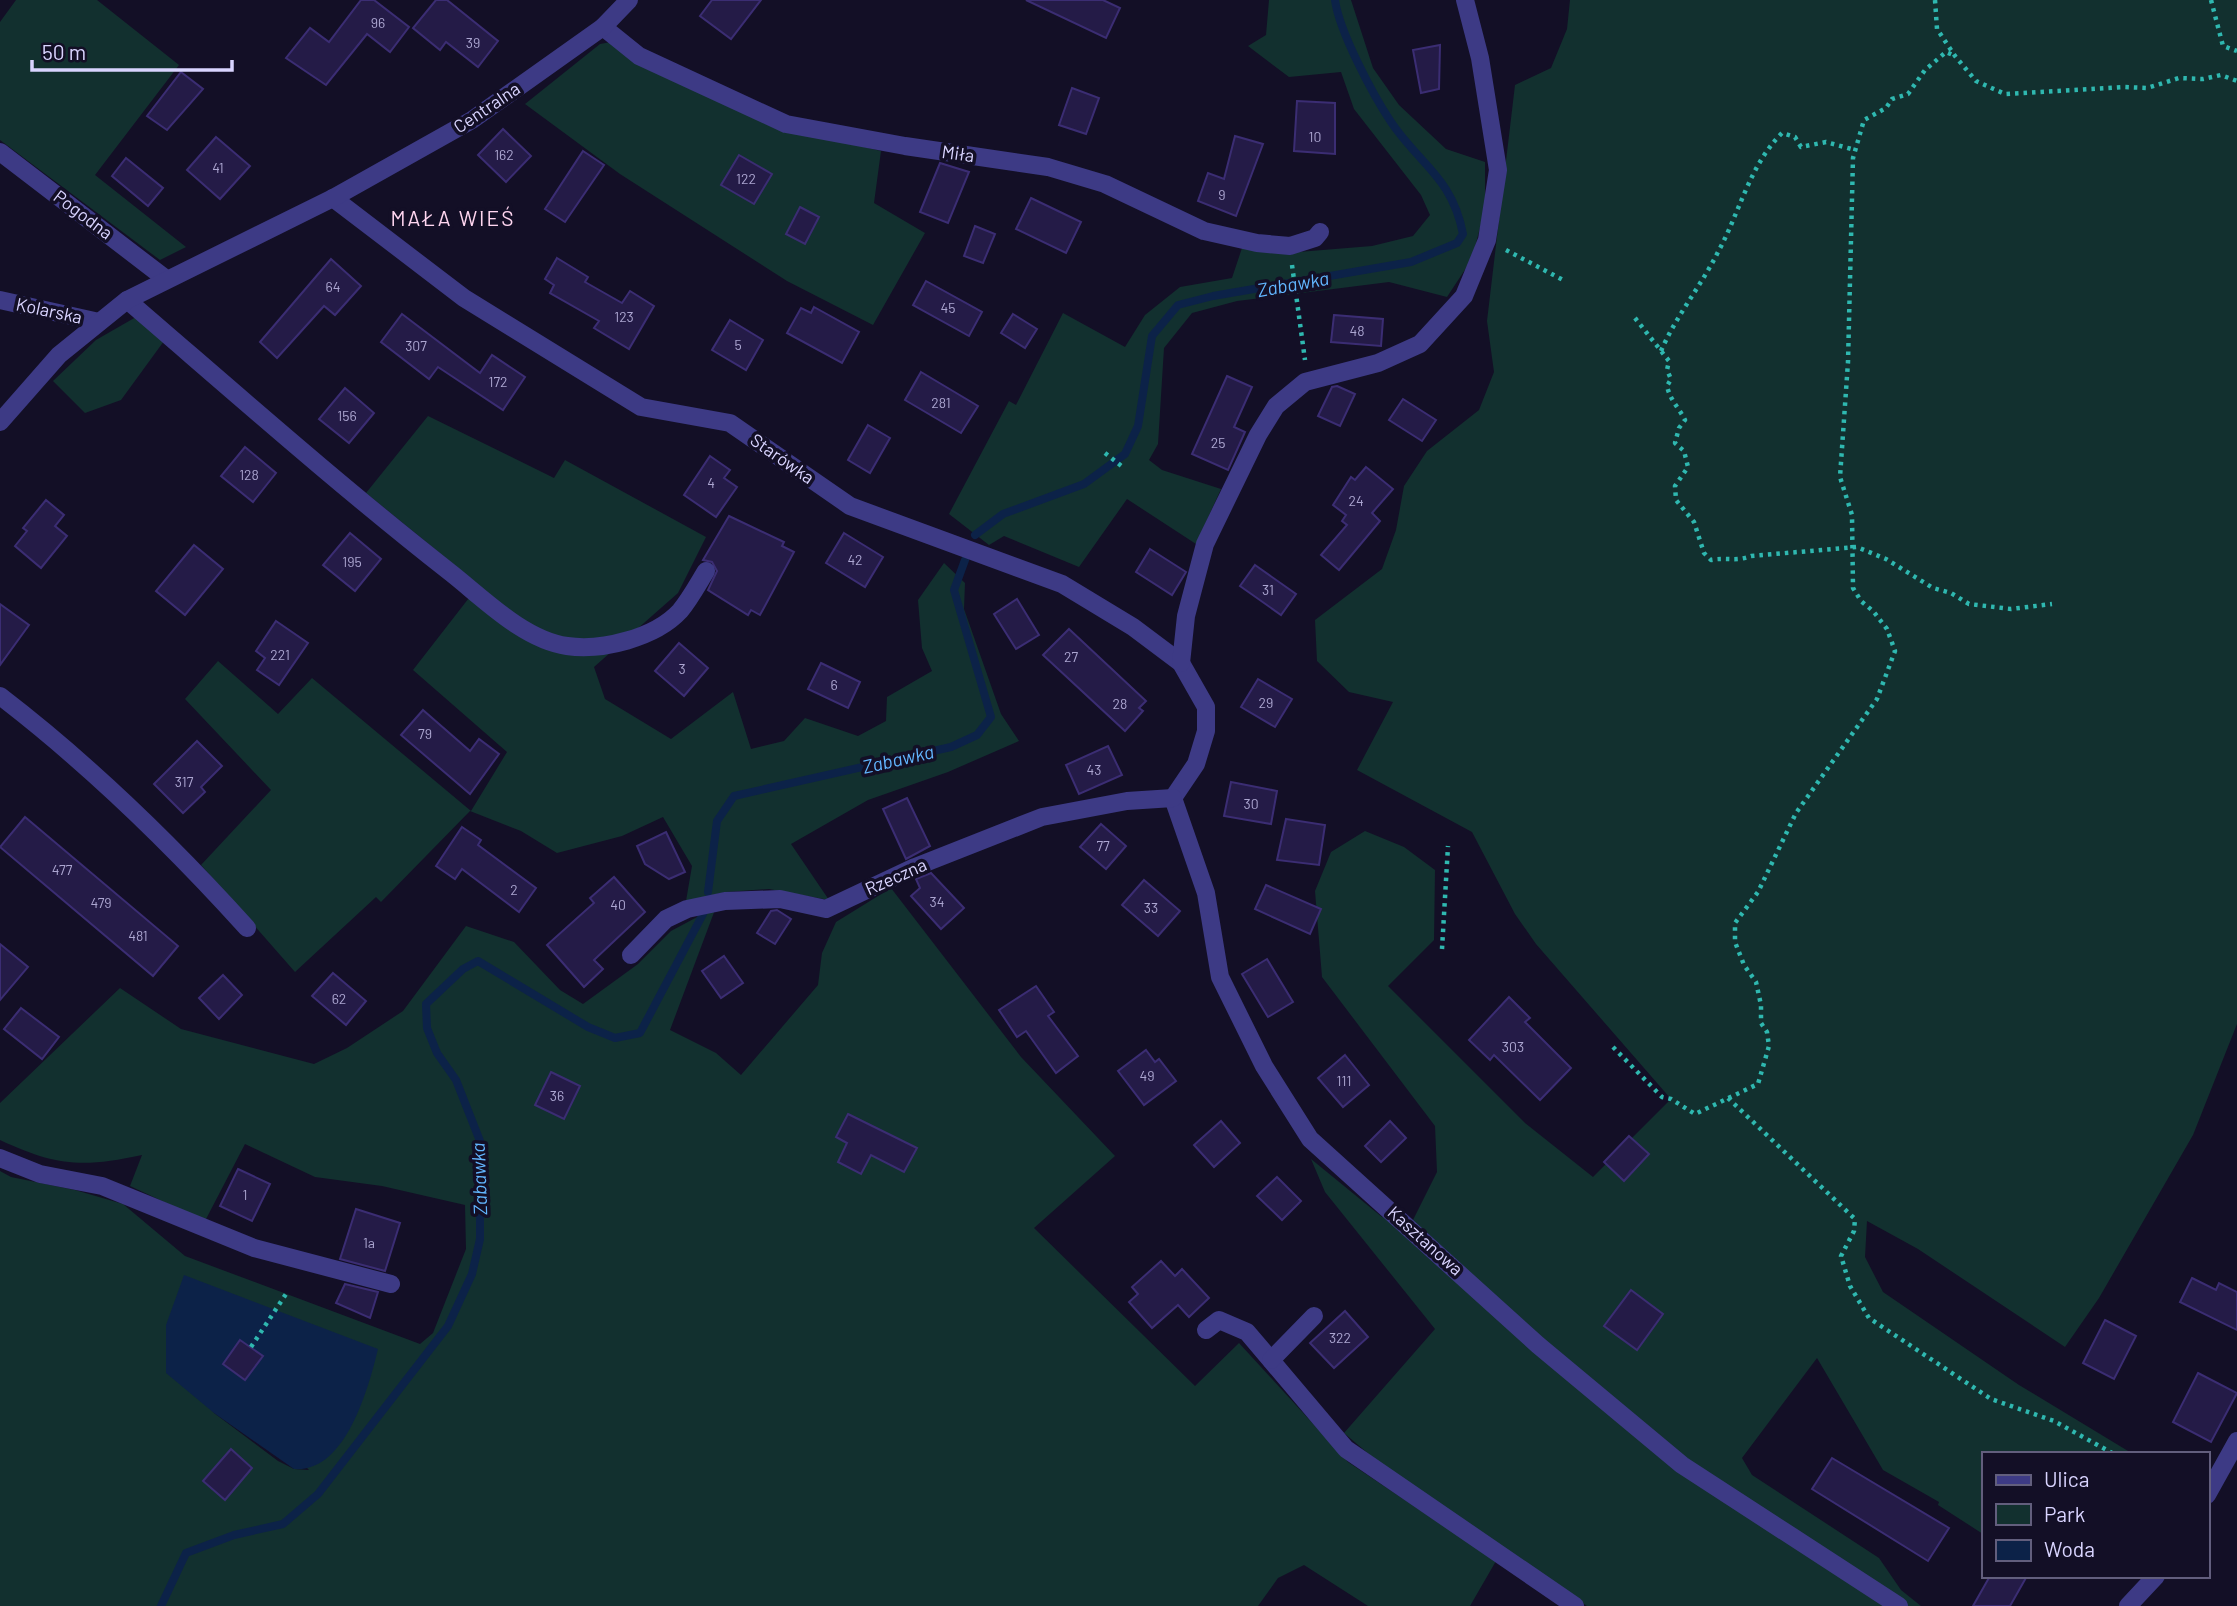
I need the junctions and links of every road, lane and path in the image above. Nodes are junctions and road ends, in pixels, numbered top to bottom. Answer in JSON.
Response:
{"nodes":[{"id":1,"x":629,"y":0,"type":"edge"},
{"id":2,"x":1465,"y":0,"type":"edge"},
{"id":3,"x":1936,"y":0,"type":"edge"},
{"id":4,"x":2211,"y":0,"type":"edge"},
{"id":5,"x":603,"y":27,"type":"junction"},
{"id":6,"x":2237,"y":51,"type":"edge"},
{"id":7,"x":1955,"y":56,"type":"junction"},
{"id":8,"x":2237,"y":81,"type":"edge"},
{"id":9,"x":1855,"y":150,"type":"junction"},
{"id":10,"x":0,"y":152,"type":"edge"},
{"id":11,"x":333,"y":198,"type":"junction"},
{"id":12,"x":1320,"y":232,"type":"dead end"},
{"id":13,"x":1487,"y":240,"type":"junction"},
{"id":14,"x":1292,"y":262,"type":"dead end"},
{"id":15,"x":166,"y":279,"type":"junction"},
{"id":16,"x":1565,"y":281,"type":"dead end"},
{"id":17,"x":0,"y":300,"type":"edge"},
{"id":18,"x":127,"y":300,"type":"junction"},
{"id":19,"x":1635,"y":318,"type":"dead end"},
{"id":20,"x":99,"y":322,"type":"junction"},
{"id":21,"x":1661,"y":351,"type":"junction"},
{"id":22,"x":1305,"y":382,"type":"junction"},
{"id":23,"x":0,"y":422,"type":"edge"},
{"id":24,"x":1105,"y":453,"type":"dead end"},
{"id":25,"x":1124,"y":468,"type":"dead end"},
{"id":26,"x":1852,"y":547,"type":"junction"},
{"id":27,"x":706,"y":571,"type":"dead end"},
{"id":28,"x":2052,"y":604,"type":"dead end"},
{"id":29,"x":1181,"y":663,"type":"junction"},
{"id":30,"x":0,"y":696,"type":"edge"},
{"id":31,"x":1173,"y":798,"type":"junction"},
{"id":32,"x":1448,"y":846,"type":"dead end"},
{"id":33,"x":247,"y":928,"type":"dead end"},
{"id":34,"x":1442,"y":948,"type":"dead end"},
{"id":35,"x":631,"y":956,"type":"dead end"},
{"id":36,"x":1613,"y":1047,"type":"dead end"},
{"id":37,"x":1728,"y":1098,"type":"junction"},
{"id":38,"x":0,"y":1158,"type":"edge"},
{"id":39,"x":391,"y":1284,"type":"dead end"},
{"id":40,"x":286,"y":1294,"type":"dead end"},
{"id":41,"x":1314,"y":1316,"type":"dead end"},
{"id":42,"x":1206,"y":1330,"type":"dead end"},
{"id":43,"x":251,"y":1347,"type":"dead end"},
{"id":44,"x":1271,"y":1360,"type":"junction"},
{"id":45,"x":2237,"y":1441,"type":"edge"},
{"id":46,"x":2110,"y":1452,"type":"edge"},
{"id":47,"x":2209,"y":1490,"type":"edge"},
{"id":48,"x":2154,"y":1578,"type":"edge"},
{"id":49,"x":1575,"y":1606,"type":"edge"},
{"id":50,"x":1899,"y":1606,"type":"edge"},
{"id":51,"x":2128,"y":1606,"type":"edge"}],
"edges":[{"from":1,"to":5,"type":"street","name":"Centralna"},
{"from":2,"to":13,"type":"street"},
{"from":3,"to":7,"type":"path"},
{"from":4,"to":6,"type":"path"},
{"from":5,"to":11,"type":"street","name":"Centralna"},
{"from":5,"to":12,"type":"street","name":"Miła"},
{"from":7,"to":8,"type":"path"},
{"from":7,"to":9,"type":"path"},
{"from":9,"to":21,"type":"path"},
{"from":9,"to":26,"type":"path"},
{"from":10,"to":15,"type":"street","name":"Pogodna"},
{"from":11,"to":15,"type":"street","name":"Centralna"},
{"from":11,"to":29,"type":"street","name":"Starówka"},
{"from":13,"to":16,"type":"path"},
{"from":13,"to":22,"type":"street"},
{"from":14,"to":22,"type":"path"},
{"from":15,"to":18,"type":"street","name":"Centralna"},
{"from":17,"to":20,"type":"street","name":"Kolarska"},
{"from":18,"to":20,"type":"street","name":"Centralna"},
{"from":18,"to":27,"type":"street"},
{"from":19,"to":21,"type":"path"},
{"from":20,"to":23,"type":"street","name":"Centralna"},
{"from":21,"to":26,"type":"path"},
{"from":22,"to":29,"type":"street"},
{"from":24,"to":25,"type":"path"},
{"from":26,"to":28,"type":"path"},
{"from":26,"to":37,"type":"path"},
{"from":29,"to":31,"type":"street","name":"Starówka"},
{"from":30,"to":33,"type":"street"},
{"from":31,"to":35,"type":"street","name":"Rzeczna"},
{"from":31,"to":50,"type":"street","name":"Kasztanowa"},
{"from":32,"to":34,"type":"path"},
{"from":36,"to":37,"type":"path"},
{"from":37,"to":46,"type":"path"},
{"from":38,"to":39,"type":"street"},
{"from":40,"to":43,"type":"path"},
{"from":41,"to":44,"type":"street"},
{"from":42,"to":44,"type":"street"},
{"from":44,"to":49,"type":"street"},
{"from":45,"to":47,"type":"street"},
{"from":48,"to":51,"type":"street"}]}
